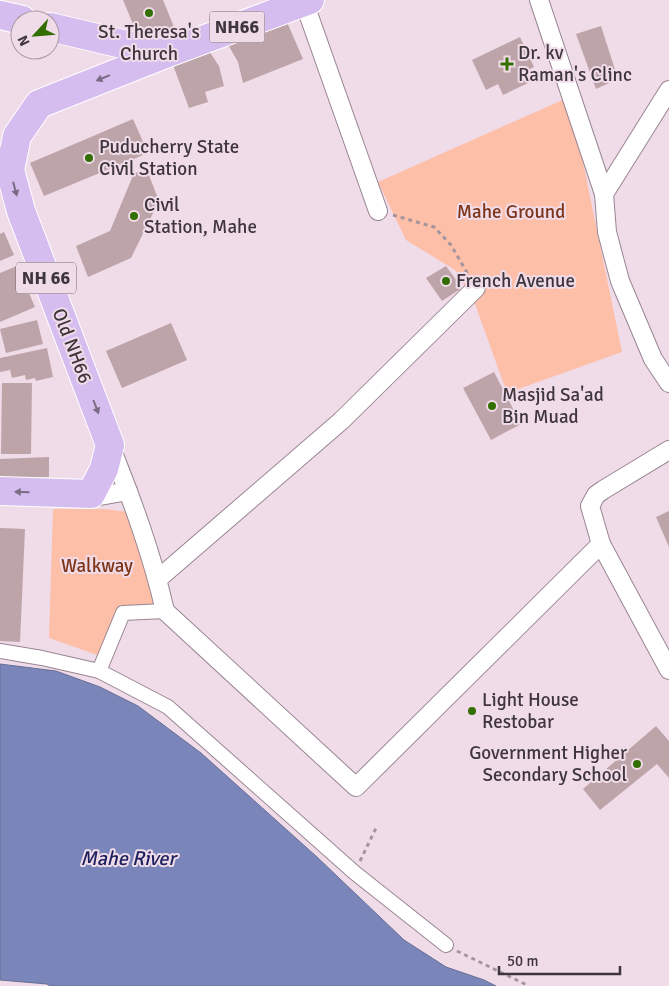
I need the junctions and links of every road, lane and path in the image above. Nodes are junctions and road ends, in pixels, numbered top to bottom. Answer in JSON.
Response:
{"nodes":[{"id":1,"x":539,"y":0,"type":"edge"},
{"id":2,"x":307,"y":1,"type":"edge"},
{"id":3,"x":60,"y":29,"type":"edge"},
{"id":4,"x":164,"y":54,"type":"junction"},
{"id":5,"x":669,"y":90,"type":"edge"},
{"id":6,"x":604,"y":194,"type":"junction"},
{"id":7,"x":378,"y":210,"type":"joint"},
{"id":8,"x":476,"y":288,"type":"joint"},
{"id":9,"x":669,"y":382,"type":"edge"},
{"id":10,"x":110,"y":444,"type":"junction"},
{"id":11,"x":669,"y":450,"type":"edge"},
{"id":12,"x":0,"y":491,"type":"edge"},
{"id":13,"x":128,"y":491,"type":"junction"},
{"id":14,"x":91,"y":494,"type":"junction"},
{"id":15,"x":601,"y":544,"type":"junction"},
{"id":16,"x":158,"y":579,"type":"junction"},
{"id":17,"x":165,"y":611,"type":"junction"},
{"id":18,"x":0,"y":652,"type":"edge"},
{"id":19,"x":669,"y":670,"type":"edge"},
{"id":20,"x":99,"y":671,"type":"junction"},
{"id":21,"x":377,"y":826,"type":"dead end"},
{"id":22,"x":355,"y":872,"type":"junction"},
{"id":23,"x":446,"y":945,"type":"joint"},
{"id":24,"x":529,"y":986,"type":"edge"}],
"edges":[{"from":1,"to":6,"type":"street"},
{"from":2,"to":4,"type":"main road","name":"Old NH66","number":"NH66"},
{"from":2,"to":7,"type":"street"},
{"from":3,"to":4,"type":"main road"},
{"from":4,"to":10,"type":"main road","name":"Old NH66","number":"NH 66","one_way":true},
{"from":5,"to":6,"type":"street"},
{"from":6,"to":9,"type":"street"},
{"from":7,"to":8,"type":"path"},
{"from":8,"to":16,"type":"street"},
{"from":10,"to":13,"type":"street"},
{"from":10,"to":14,"type":"main road"},
{"from":11,"to":15,"type":"street"},
{"from":14,"to":12,"type":"main road","one_way":true},
{"from":13,"to":14,"type":"street"},
{"from":13,"to":16,"type":"street"},
{"from":15,"to":17,"type":"street"},
{"from":15,"to":19,"type":"street"},
{"from":16,"to":17,"type":"street"},
{"from":17,"to":20,"type":"street"},
{"from":18,"to":20,"type":"street"},
{"from":20,"to":22,"type":"street"},
{"from":21,"to":22,"type":"path"},
{"from":22,"to":23,"type":"street"},
{"from":23,"to":24,"type":"path"}]}
